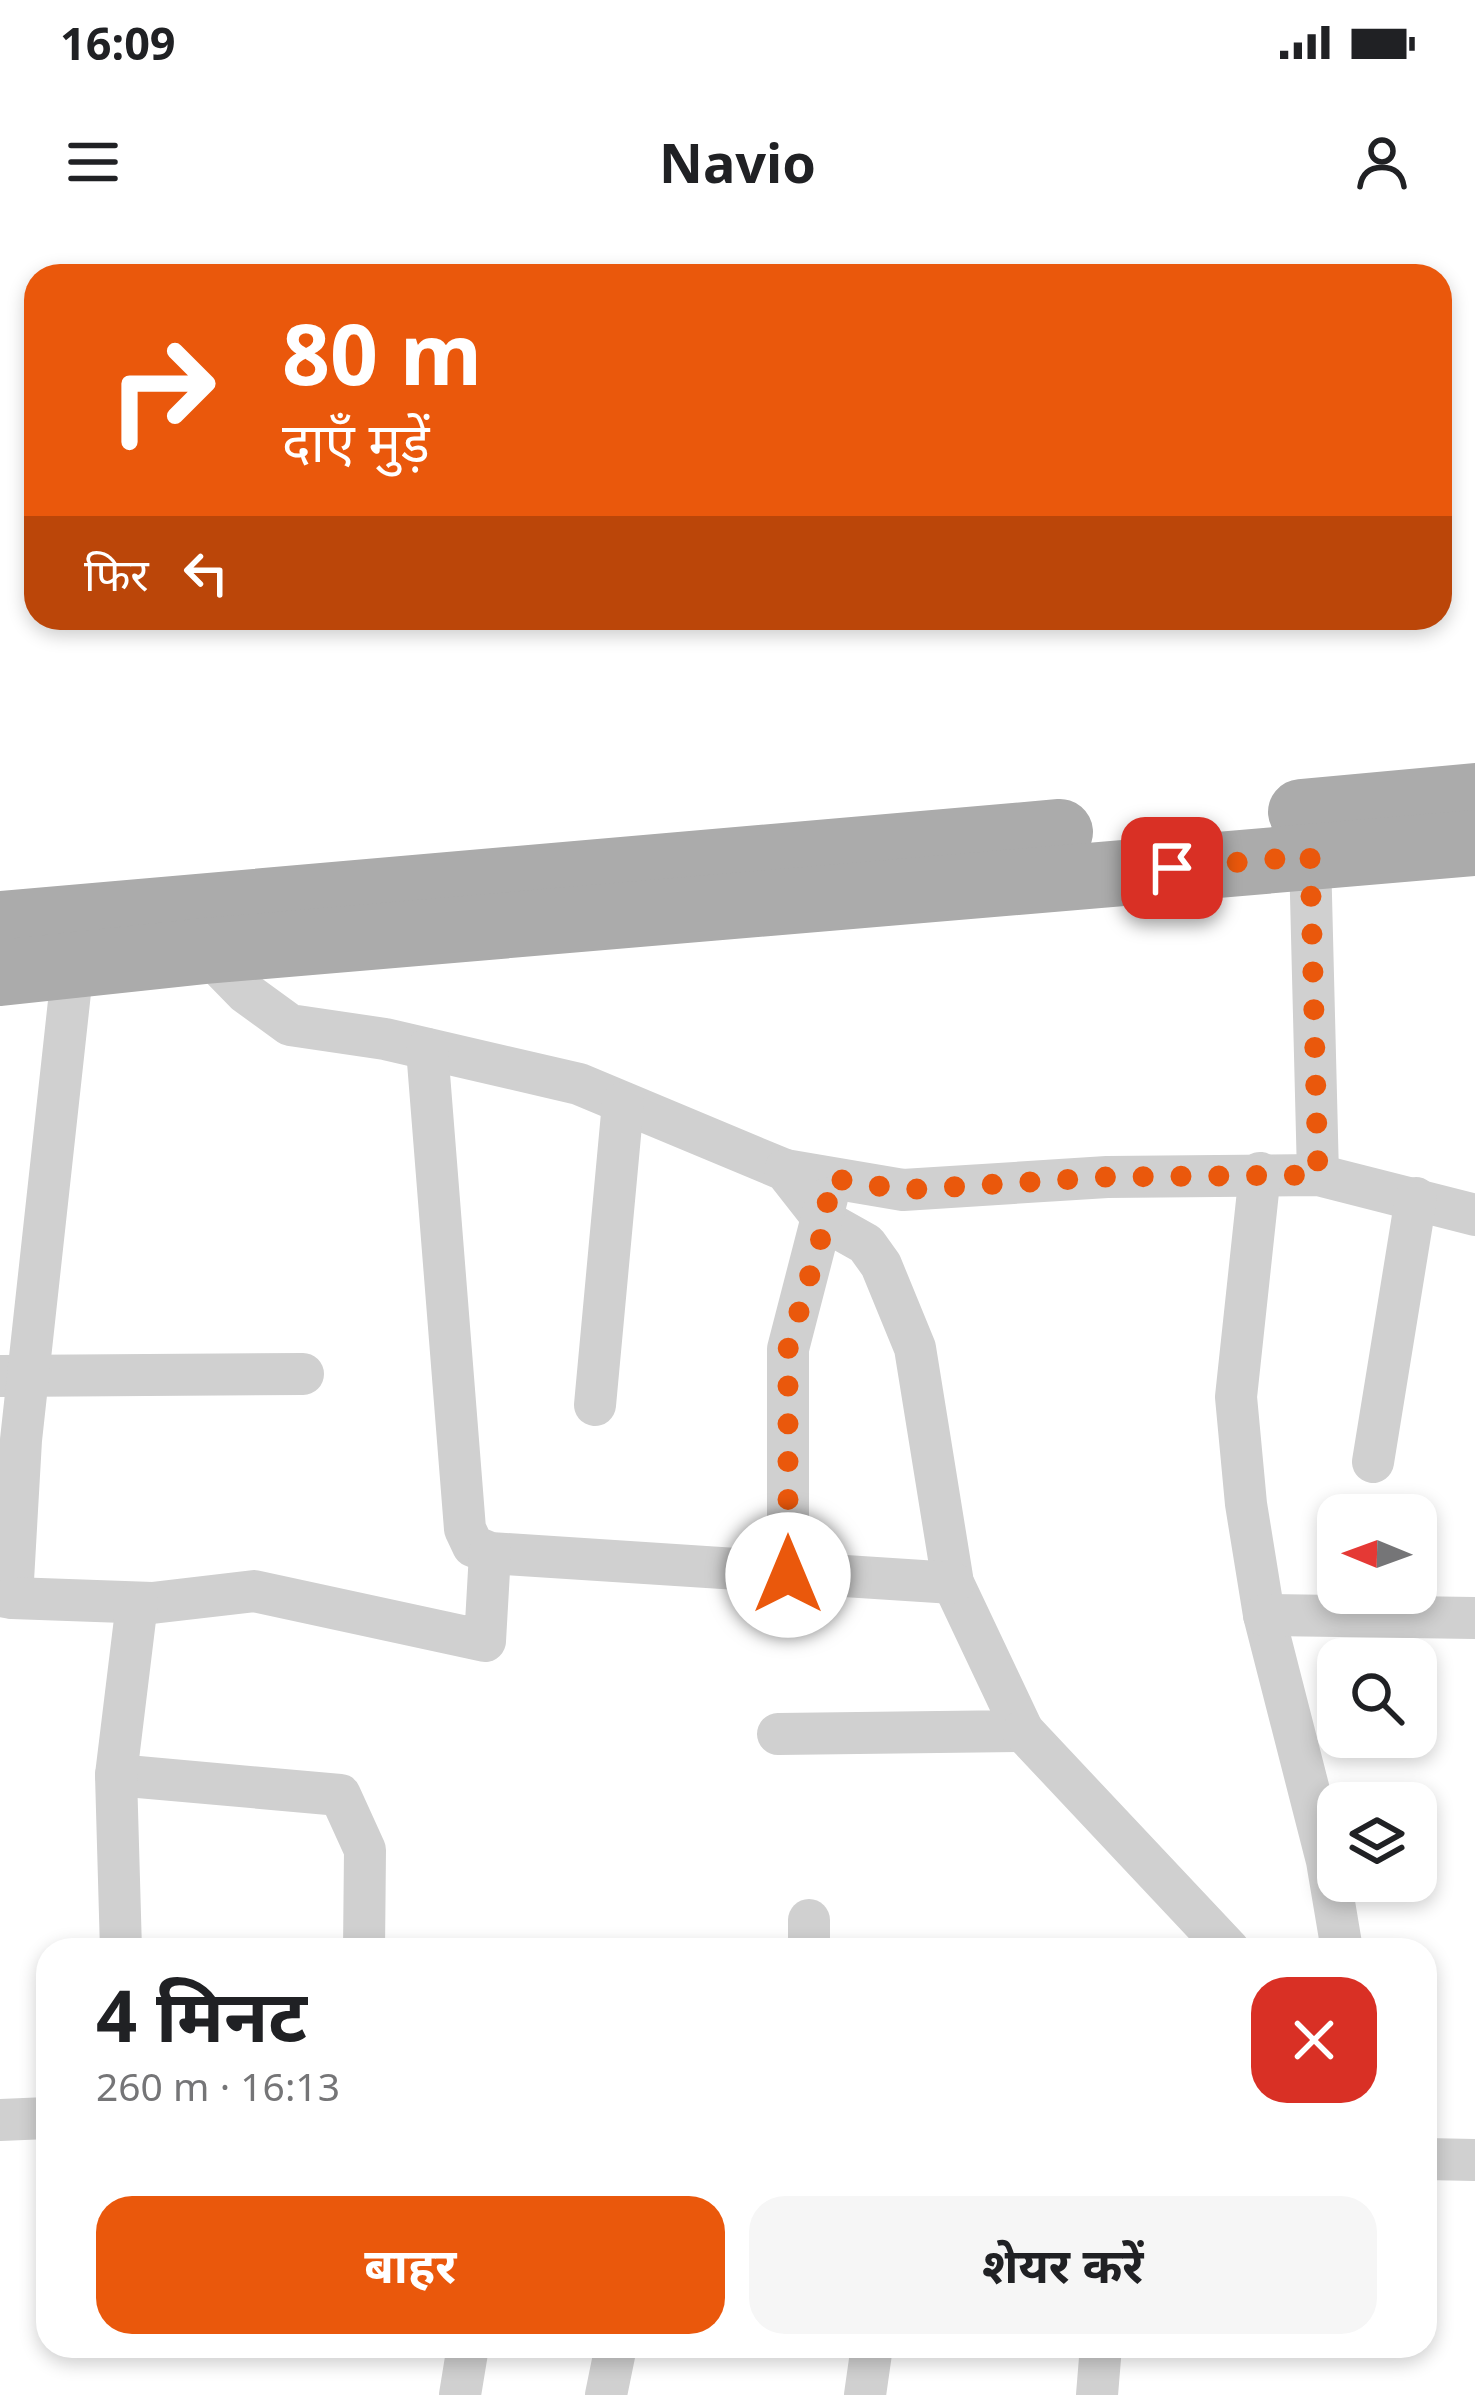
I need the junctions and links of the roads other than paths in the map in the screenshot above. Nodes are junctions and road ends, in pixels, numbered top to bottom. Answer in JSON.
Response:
{"nodes":[{"id":1,"x":1475,"y":796,"type":"edge"},
{"id":2,"x":1475,"y":843,"type":"edge"},
{"id":3,"x":1310,"y":856,"type":"junction"},
{"id":4,"x":0,"y":924,"type":"edge"},
{"id":5,"x":206,"y":951,"type":"junction"},
{"id":6,"x":73,"y":965,"type":"junction"},
{"id":7,"x":0,"y":973,"type":"edge"},
{"id":8,"x":427,"y":1048,"type":"junction"},
{"id":9,"x":623,"y":1103,"type":"junction"},
{"id":10,"x":785,"y":1170,"type":"junction"},
{"id":11,"x":1260,"y":1173,"type":"junction"},
{"id":12,"x":1318,"y":1175,"type":"junction"},
{"id":13,"x":829,"y":1178,"type":"junction"},
{"id":14,"x":1416,"y":1198,"type":"junction"},
{"id":15,"x":1475,"y":1214,"type":"edge"},
{"id":16,"x":826,"y":1221,"type":"junction"},
{"id":17,"x":303,"y":1374,"type":"dead end"},
{"id":18,"x":14,"y":1376,"type":"edge"},
{"id":19,"x":595,"y":1405,"type":"dead end"},
{"id":20,"x":1373,"y":1462,"type":"dead end"},
{"id":21,"x":490,"y":1553,"type":"junction"},
{"id":22,"x":788,"y":1575,"type":"junction"},
{"id":23,"x":953,"y":1583,"type":"junction"},
{"id":24,"x":6,"y":1597,"type":"edge"},
{"id":25,"x":137,"y":1603,"type":"junction"},
{"id":26,"x":1264,"y":1615,"type":"junction"},
{"id":27,"x":1475,"y":1618,"type":"edge"},
{"id":28,"x":1023,"y":1731,"type":"junction"},
{"id":29,"x":778,"y":1734,"type":"dead end"},
{"id":30,"x":116,"y":1775,"type":"junction"},
{"id":31,"x":121,"y":1938,"type":"edge"},
{"id":32,"x":364,"y":1938,"type":"edge"},
{"id":33,"x":1217,"y":1938,"type":"edge"},
{"id":34,"x":1340,"y":1938,"type":"edge"},
{"id":35,"x":36,"y":2118,"type":"edge"},
{"id":36,"x":0,"y":2120,"type":"edge"},
{"id":37,"x":1437,"y":2159,"type":"edge"},
{"id":38,"x":1475,"y":2160,"type":"edge"},
{"id":39,"x":466,"y":2358,"type":"edge"},
{"id":40,"x":614,"y":2358,"type":"edge"},
{"id":41,"x":870,"y":2358,"type":"edge"},
{"id":42,"x":1100,"y":2358,"type":"edge"},
{"id":43,"x":460,"y":2395,"type":"edge"},
{"id":44,"x":606,"y":2395,"type":"edge"},
{"id":45,"x":865,"y":2395,"type":"edge"},
{"id":46,"x":1097,"y":2395,"type":"edge"}],
"edges":[{"from":1,"to":4,"type":"main road"},
{"from":2,"to":3,"type":"main road"},
{"from":3,"to":5,"type":"main road"},
{"from":3,"to":12,"type":"street"},
{"from":5,"to":6,"type":"main road"},
{"from":5,"to":8,"type":"street"},
{"from":6,"to":7,"type":"main road"},
{"from":6,"to":18,"type":"street"},
{"from":8,"to":9,"type":"street"},
{"from":8,"to":21,"type":"street"},
{"from":9,"to":10,"type":"street"},
{"from":9,"to":19,"type":"street"},
{"from":10,"to":13,"type":"street"},
{"from":10,"to":16,"type":"street"},
{"from":11,"to":12,"type":"street"},
{"from":11,"to":13,"type":"street"},
{"from":11,"to":26,"type":"street"},
{"from":12,"to":14,"type":"street"},
{"from":13,"to":16,"type":"street"},
{"from":14,"to":15,"type":"street"},
{"from":14,"to":20,"type":"street"},
{"from":16,"to":22,"type":"street"},
{"from":16,"to":23,"type":"street"},
{"from":17,"to":18,"type":"street"},
{"from":18,"to":24,"type":"street"},
{"from":21,"to":22,"type":"street"},
{"from":21,"to":25,"type":"street"},
{"from":22,"to":23,"type":"street"},
{"from":23,"to":28,"type":"street"},
{"from":24,"to":25,"type":"street"},
{"from":25,"to":30,"type":"street"},
{"from":26,"to":27,"type":"street"},
{"from":26,"to":34,"type":"street"},
{"from":28,"to":29,"type":"street"},
{"from":28,"to":33,"type":"street"},
{"from":30,"to":31,"type":"street"},
{"from":30,"to":32,"type":"street"},
{"from":35,"to":36,"type":"street"},
{"from":37,"to":38,"type":"street"},
{"from":39,"to":43,"type":"street"},
{"from":40,"to":44,"type":"street"},
{"from":41,"to":45,"type":"street"},
{"from":42,"to":46,"type":"street"}]}
